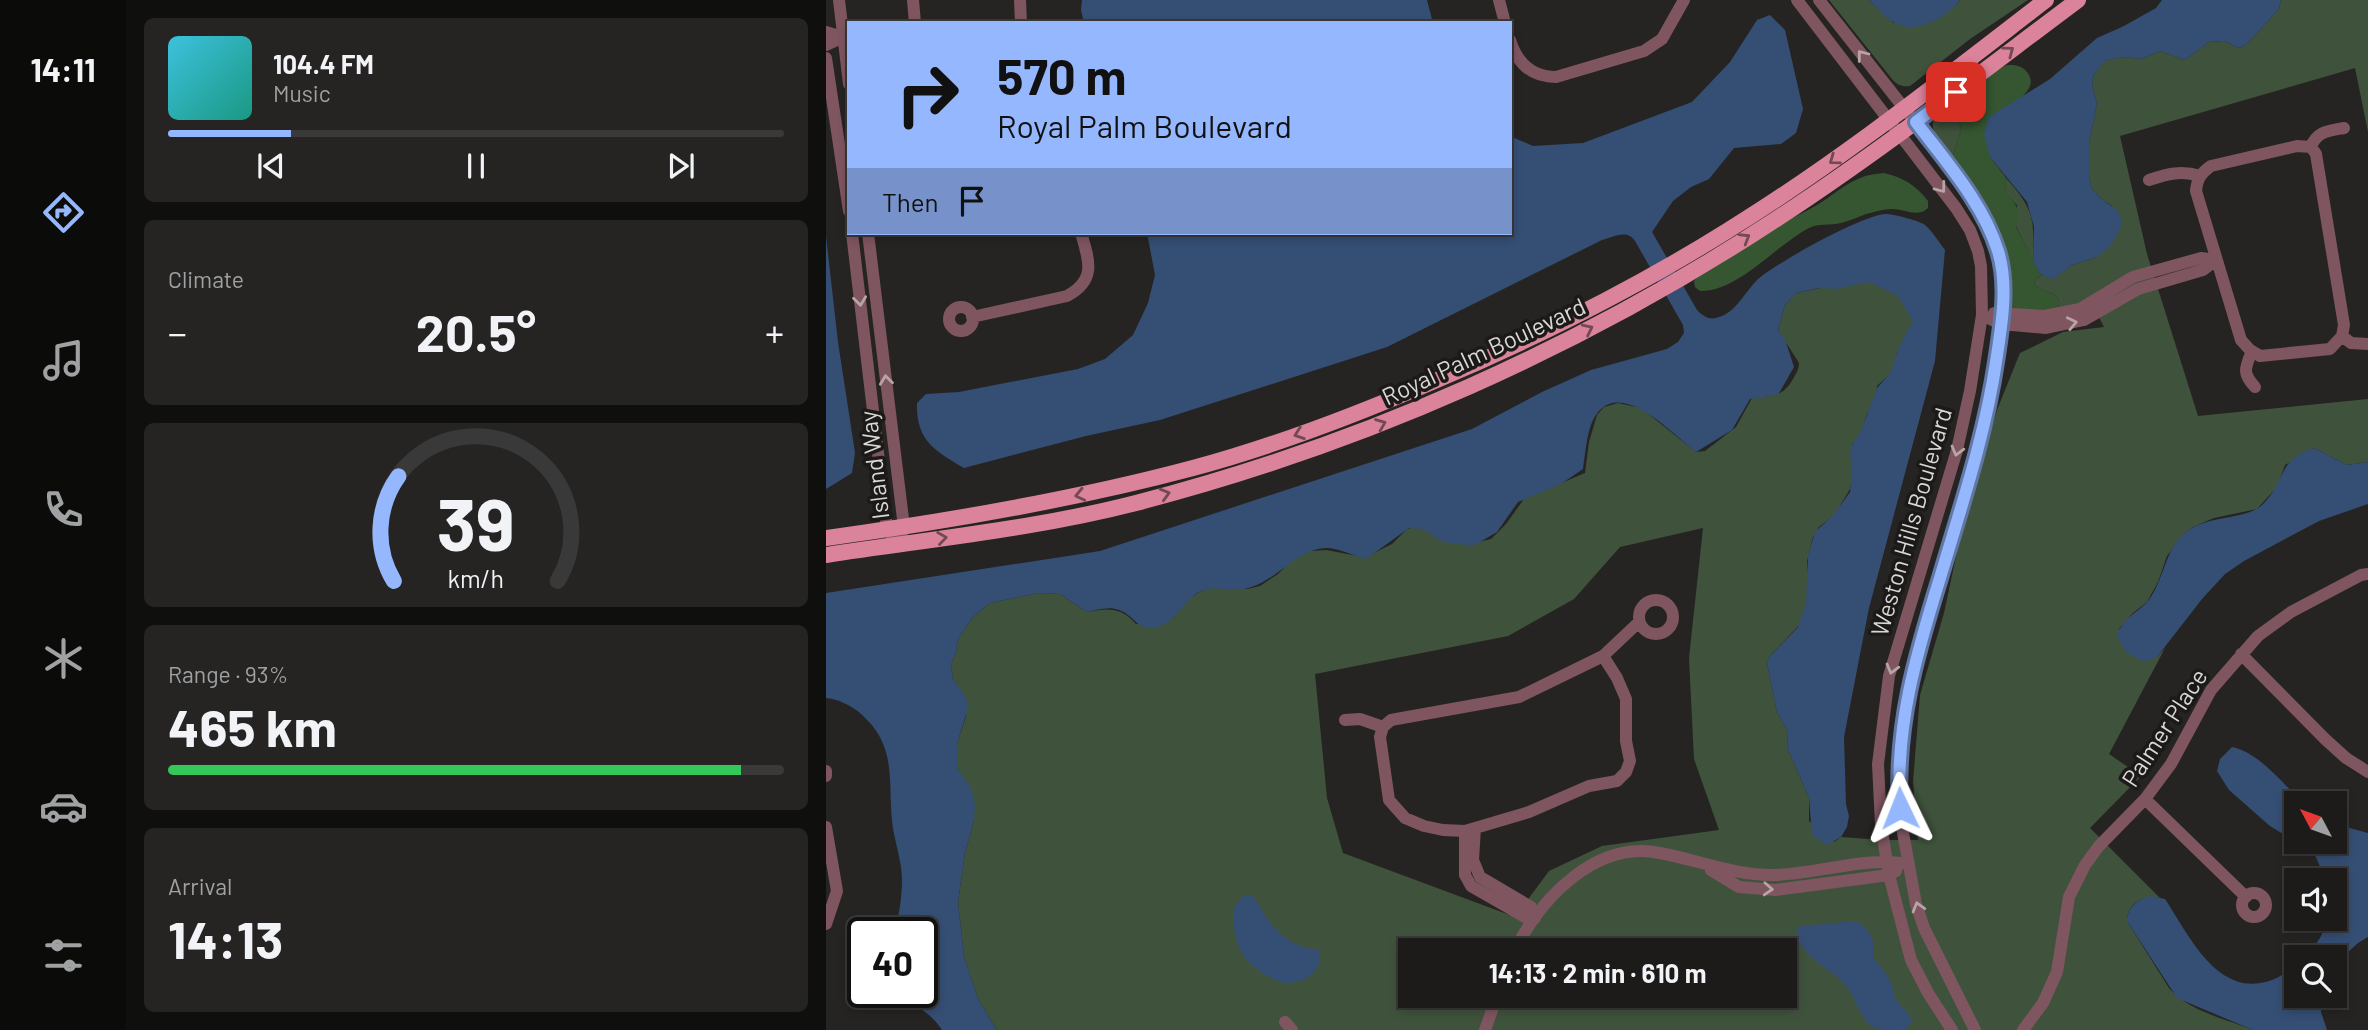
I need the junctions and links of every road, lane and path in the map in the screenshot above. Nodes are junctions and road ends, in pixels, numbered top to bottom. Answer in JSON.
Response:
{"nodes":[{"id":1,"x":839,"y":0,"type":"edge"},
{"id":2,"x":913,"y":0,"type":"edge"},
{"id":3,"x":1020,"y":0,"type":"edge"},
{"id":4,"x":1499,"y":0,"type":"edge"},
{"id":5,"x":1684,"y":0,"type":"edge"},
{"id":6,"x":1797,"y":0,"type":"edge"},
{"id":7,"x":1819,"y":0,"type":"edge"},
{"id":8,"x":2046,"y":0,"type":"edge"},
{"id":9,"x":2078,"y":0,"type":"edge"},
{"id":10,"x":915,"y":21,"type":"edge"},
{"id":11,"x":1021,"y":21,"type":"edge"},
{"id":12,"x":1504,"y":21,"type":"edge"},
{"id":13,"x":826,"y":32,"type":"edge"},
{"id":14,"x":843,"y":37,"type":"junction"},
{"id":15,"x":1512,"y":44,"type":"edge"},
{"id":16,"x":826,"y":45,"type":"edge"},
{"id":17,"x":826,"y":58,"type":"edge"},
{"id":18,"x":847,"y":68,"type":"edge"},
{"id":19,"x":1905,"y":109,"type":"junction"},
{"id":20,"x":1889,"y":120,"type":"junction"},
{"id":21,"x":1916,"y":122,"type":"junction"},
{"id":22,"x":2344,"y":128,"type":"dead end"},
{"id":23,"x":1899,"y":134,"type":"junction"},
{"id":24,"x":2311,"y":147,"type":"junction"},
{"id":25,"x":2200,"y":176,"type":"junction"},
{"id":26,"x":2149,"y":180,"type":"dead end"},
{"id":27,"x":847,"y":198,"type":"edge"},
{"id":28,"x":852,"y":235,"type":"edge"},
{"id":29,"x":868,"y":235,"type":"edge"},
{"id":30,"x":1082,"y":235,"type":"edge"},
{"id":31,"x":2216,"y":260,"type":"junction"},
{"id":32,"x":1684,"y":266,"type":"junction"},
{"id":33,"x":1655,"y":283,"type":"junction"},
{"id":34,"x":1982,"y":315,"type":"junction"},
{"id":35,"x":972,"y":317,"type":"dead end"},
{"id":36,"x":2001,"y":318,"type":"junction"},
{"id":37,"x":2342,"y":336,"type":"junction"},
{"id":38,"x":2368,"y":344,"type":"edge"},
{"id":39,"x":2252,"y":351,"type":"junction"},
{"id":40,"x":2255,"y":387,"type":"dead end"},
{"id":41,"x":904,"y":527,"type":"junction"},
{"id":42,"x":887,"y":529,"type":"junction"},
{"id":43,"x":826,"y":538,"type":"edge"},
{"id":44,"x":898,"y":544,"type":"junction"},
{"id":45,"x":826,"y":555,"type":"edge"},
{"id":46,"x":2368,"y":574,"type":"edge"},
{"id":47,"x":1639,"y":622,"type":"dead end"},
{"id":48,"x":2241,"y":654,"type":"junction"},
{"id":49,"x":1603,"y":656,"type":"junction"},
{"id":50,"x":1345,"y":720,"type":"dead end"},
{"id":51,"x":1383,"y":727,"type":"junction"},
{"id":52,"x":2368,"y":772,"type":"edge"},
{"id":53,"x":2145,"y":799,"type":"junction"},
{"id":54,"x":826,"y":827,"type":"edge"},
{"id":55,"x":1470,"y":829,"type":"junction"},
{"id":56,"x":1886,"y":860,"type":"junction"},
{"id":57,"x":1908,"y":864,"type":"junction"},
{"id":58,"x":1705,"y":866,"type":"junction"},
{"id":59,"x":1889,"y":875,"type":"junction"},
{"id":60,"x":2246,"y":897,"type":"dead end"},
{"id":61,"x":1535,"y":918,"type":"junction"},
{"id":62,"x":826,"y":924,"type":"edge"},
{"id":63,"x":1523,"y":938,"type":"edge"},
{"id":64,"x":1493,"y":1008,"type":"edge"},
{"id":65,"x":1973,"y":1025,"type":"edge"},
{"id":66,"x":1485,"y":1030,"type":"edge"},
{"id":67,"x":1952,"y":1030,"type":"edge"},
{"id":68,"x":2023,"y":1030,"type":"edge"}],
"edges":[{"from":1,"to":14,"type":"street"},
{"from":2,"to":10,"type":"street"},
{"from":3,"to":11,"type":"street"},
{"from":4,"to":12,"type":"street"},
{"from":5,"to":15,"type":"street"},
{"from":6,"to":20,"type":"street","name":"Weston Hills Boulevard"},
{"from":19,"to":7,"type":"street","name":"Weston Hills Boulevard","one_way":true},
{"from":8,"to":19,"type":"main road","name":"Royal Palm Boulevard"},
{"from":21,"to":9,"type":"main road","name":"Royal Palm Boulevard","one_way":true},
{"from":13,"to":14,"type":"street"},
{"from":14,"to":16,"type":"street"},
{"from":14,"to":18,"type":"street"},
{"from":17,"to":27,"type":"street"},
{"from":19,"to":20,"type":"main road","name":"Royal Palm Boulevard"},
{"from":19,"to":21,"type":"street","name":"Weston Hills Boulevard"},
{"from":20,"to":23,"type":"street","name":"Weston Hills Boulevard"},
{"from":20,"to":32,"type":"main road","name":"Royal Palm Boulevard","one_way":true},
{"from":21,"to":23,"type":"main road","name":"Royal Palm Boulevard"},
{"from":21,"to":36,"type":"street","name":"Weston Hills Boulevard"},
{"from":22,"to":24,"type":"street"},
{"from":32,"to":23,"type":"main road","name":"Royal Palm Boulevard","one_way":true},
{"from":23,"to":34,"type":"street","name":"Weston Hills Boulevard","one_way":true},
{"from":24,"to":25,"type":"street"},
{"from":24,"to":37,"type":"street"},
{"from":25,"to":26,"type":"street"},
{"from":25,"to":31,"type":"street"},
{"from":28,"to":42,"type":"street","name":"Island Way","one_way":true},
{"from":41,"to":29,"type":"street","name":"Island Way","one_way":true},
{"from":30,"to":35,"type":"street"},
{"from":31,"to":36,"type":"street"},
{"from":31,"to":39,"type":"street"},
{"from":32,"to":33,"type":"main road","name":"Royal Palm Boulevard"},
{"from":33,"to":41,"type":"main road","name":"Royal Palm Boulevard","one_way":true},
{"from":44,"to":33,"type":"main road","name":"Royal Palm Boulevard","one_way":true},
{"from":34,"to":36,"type":"street"},
{"from":34,"to":56,"type":"street","name":"Weston Hills Boulevard","one_way":true},
{"from":36,"to":57,"type":"street","name":"Weston Hills Boulevard"},
{"from":37,"to":38,"type":"street"},
{"from":37,"to":39,"type":"street"},
{"from":39,"to":40,"type":"street"},
{"from":41,"to":42,"type":"main road","name":"Royal Palm Boulevard"},
{"from":41,"to":44,"type":"street","name":"Island Way"},
{"from":42,"to":43,"type":"main road","name":"Royal Palm Boulevard"},
{"from":42,"to":44,"type":"street","name":"Island Way"},
{"from":44,"to":45,"type":"main road","name":"Royal Palm Boulevard"},
{"from":46,"to":48,"type":"street","name":"Palmer Place"},
{"from":47,"to":49,"type":"street"},
{"from":48,"to":52,"type":"street"},
{"from":48,"to":53,"type":"street","name":"Palmer Place"},
{"from":49,"to":51,"type":"street"},
{"from":49,"to":55,"type":"street"},
{"from":50,"to":51,"type":"street"},
{"from":51,"to":55,"type":"street"},
{"from":53,"to":60,"type":"street"},
{"from":53,"to":68,"type":"street","name":"Palmer Place"},
{"from":54,"to":62,"type":"street"},
{"from":55,"to":61,"type":"street"},
{"from":56,"to":57,"type":"street"},
{"from":56,"to":58,"type":"street"},
{"from":56,"to":59,"type":"street","name":"Weston Hills Boulevard"},
{"from":57,"to":59,"type":"street"},
{"from":65,"to":57,"type":"street","name":"Weston Hills Boulevard","one_way":true},
{"from":58,"to":59,"type":"street","one_way":true},
{"from":58,"to":61,"type":"street"},
{"from":59,"to":67,"type":"street","name":"Weston Hills Boulevard"},
{"from":61,"to":63,"type":"street"},
{"from":64,"to":66,"type":"street"}]}
